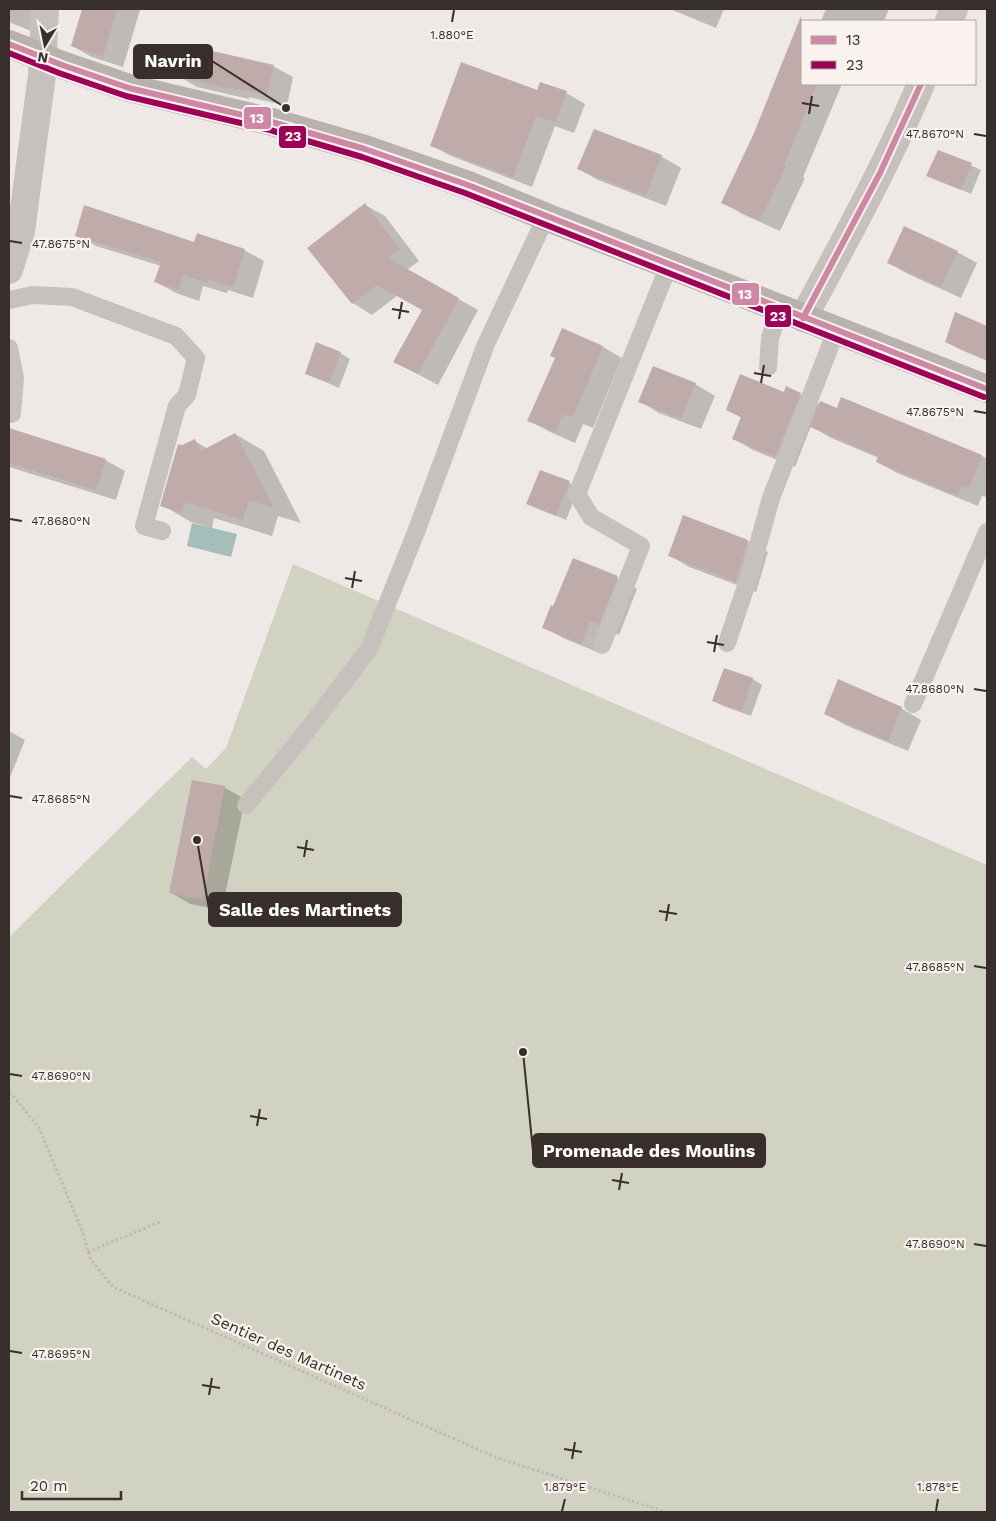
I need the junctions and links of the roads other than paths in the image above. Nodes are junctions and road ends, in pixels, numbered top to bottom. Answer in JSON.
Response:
{"nodes":[{"id":1,"x":45,"y":9,"type":"edge"},
{"id":2,"x":9,"y":44,"type":"edge"},
{"id":3,"x":42,"y":58,"type":"junction"},
{"id":4,"x":921,"y":85,"type":"edge"},
{"id":5,"x":546,"y":217,"type":"junction"},
{"id":6,"x":669,"y":266,"type":"junction"},
{"id":7,"x":9,"y":270,"type":"edge"},
{"id":8,"x":9,"y":300,"type":"edge"},
{"id":9,"x":792,"y":313,"type":"junction"},
{"id":10,"x":836,"y":331,"type":"junction"},
{"id":11,"x":9,"y":348,"type":"edge"},
{"id":12,"x":768,"y":367,"type":"dead end"},
{"id":13,"x":987,"y":389,"type":"edge"},
{"id":14,"x":12,"y":414,"type":"dead end"},
{"id":15,"x":162,"y":531,"type":"dead end"},
{"id":16,"x":987,"y":532,"type":"edge"},
{"id":17,"x":727,"y":643,"type":"dead end"},
{"id":18,"x":602,"y":645,"type":"dead end"},
{"id":19,"x":913,"y":704,"type":"dead end"},
{"id":20,"x":246,"y":805,"type":"dead end"}],
"edges":[{"from":1,"to":3,"type":"street"},
{"from":2,"to":3,"type":"main road"},
{"from":3,"to":5,"type":"main road"},
{"from":3,"to":7,"type":"street"},
{"from":4,"to":9,"type":"street"},
{"from":5,"to":6,"type":"main road"},
{"from":5,"to":20,"type":"lane"},
{"from":6,"to":9,"type":"main road"},
{"from":6,"to":18,"type":"lane"},
{"from":8,"to":15,"type":"lane"},
{"from":9,"to":10,"type":"main road"},
{"from":9,"to":12,"type":"lane"},
{"from":10,"to":13,"type":"main road"},
{"from":10,"to":17,"type":"lane"},
{"from":11,"to":14,"type":"lane"},
{"from":16,"to":19,"type":"lane"}]}
